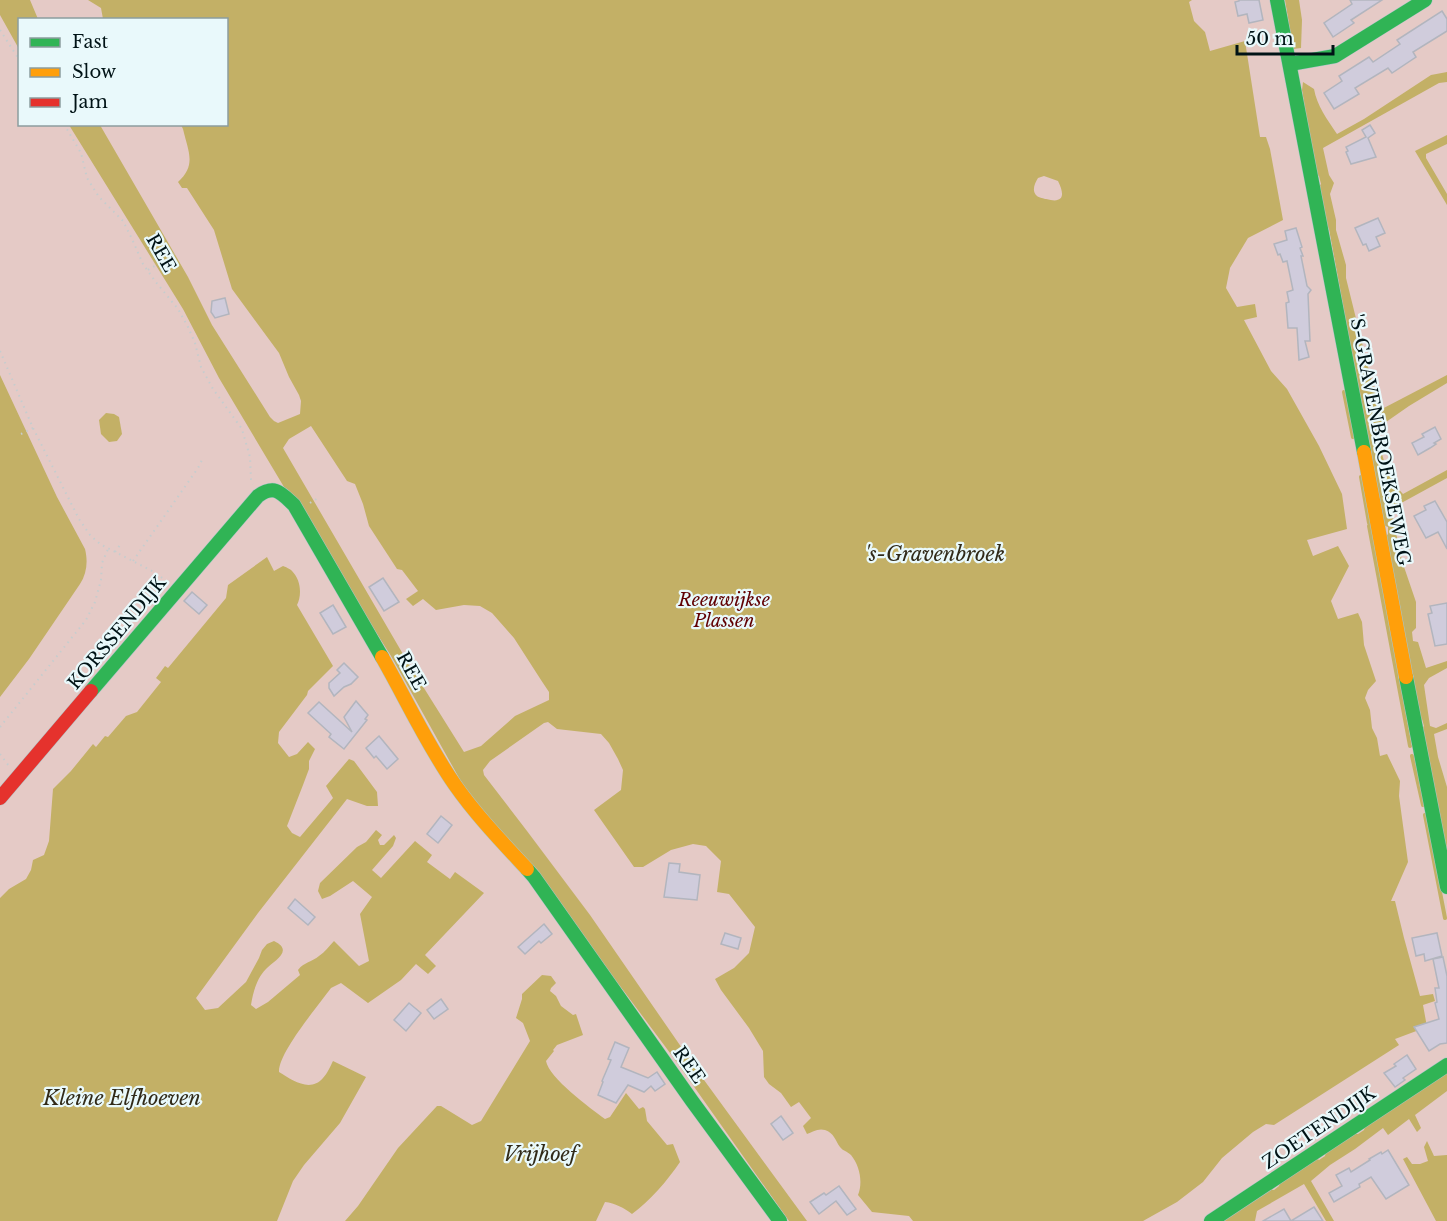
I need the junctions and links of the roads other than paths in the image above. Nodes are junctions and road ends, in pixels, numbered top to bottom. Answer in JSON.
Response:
{"nodes":[{"id":1,"x":1277,"y":0,"type":"edge"},
{"id":2,"x":1425,"y":0,"type":"edge"},
{"id":3,"x":1290,"y":64,"type":"junction"},
{"id":4,"x":262,"y":493,"type":"joint"},
{"id":5,"x":0,"y":798,"type":"edge"},
{"id":6,"x":1447,"y":887,"type":"edge"},
{"id":7,"x":1447,"y":1065,"type":"edge"},
{"id":8,"x":780,"y":1221,"type":"edge"},
{"id":9,"x":1211,"y":1221,"type":"edge"}],
"edges":[{"from":1,"to":3,"type":"street","name":"'S-GRAVENBROEKSEWEG"},
{"from":2,"to":3,"type":"street"},
{"from":3,"to":6,"type":"street","name":"'S-GRAVENBROEKSEWEG"},
{"from":4,"to":5,"type":"street","name":"KORSSENDIJK"},
{"from":4,"to":8,"type":"street","name":"REE"},
{"from":7,"to":9,"type":"street","name":"ZOETENDIJK"}]}
